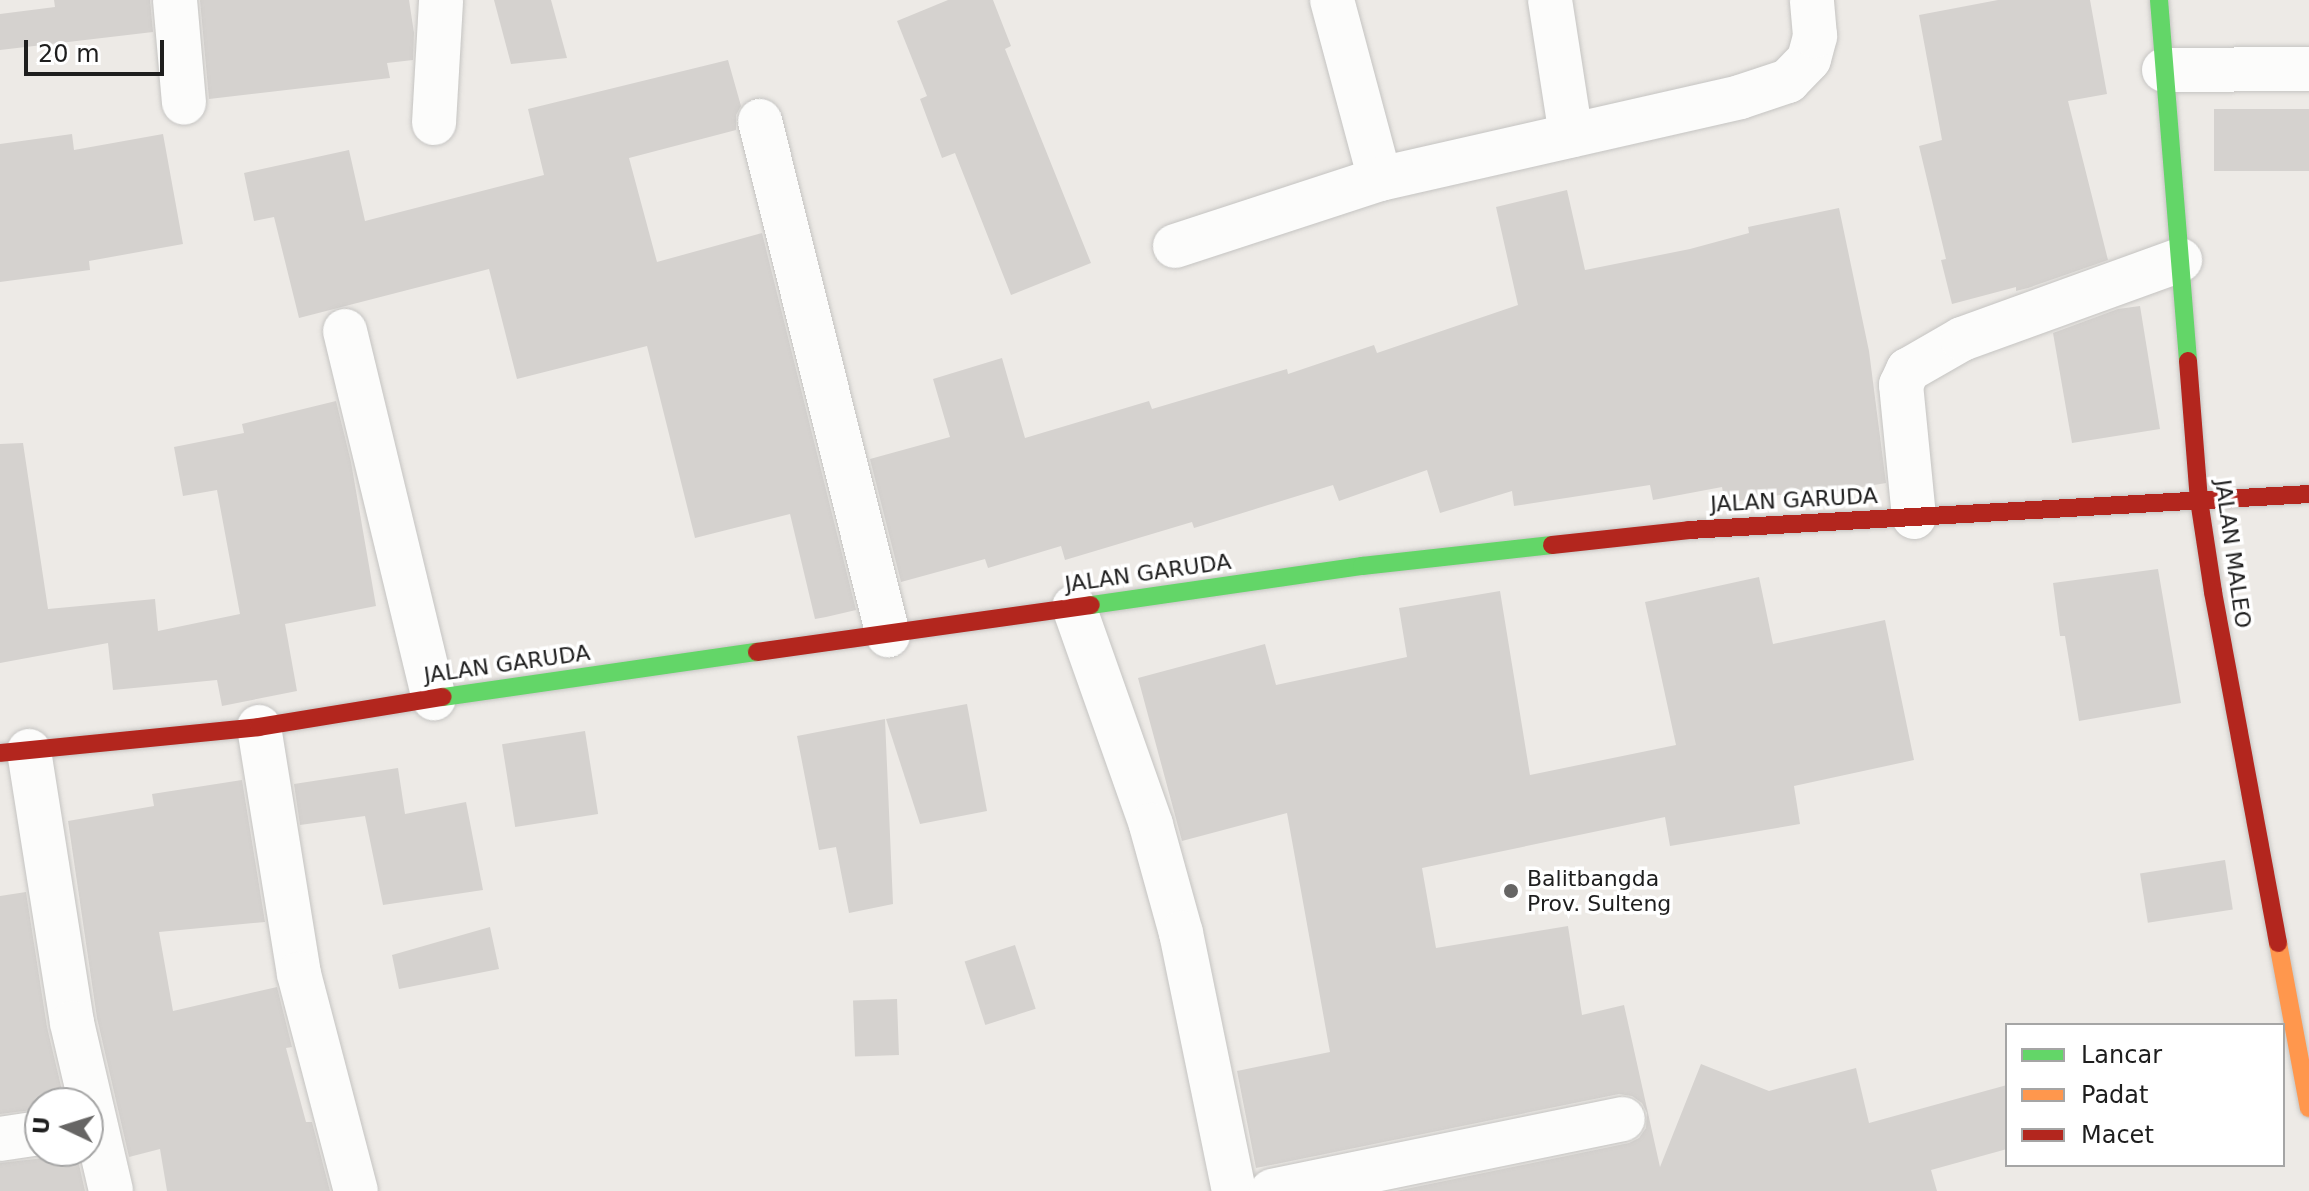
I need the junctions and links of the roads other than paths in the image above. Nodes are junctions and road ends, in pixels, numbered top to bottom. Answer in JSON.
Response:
{"nodes":[{"id":1,"x":175,"y":0,"type":"edge"},
{"id":2,"x":441,"y":0,"type":"edge"},
{"id":3,"x":1332,"y":0,"type":"edge"},
{"id":4,"x":1550,"y":0,"type":"edge"},
{"id":5,"x":1812,"y":0,"type":"edge"},
{"id":6,"x":2159,"y":0,"type":"edge"},
{"id":7,"x":2309,"y":69,"type":"edge"},
{"id":8,"x":2164,"y":70,"type":"junction"},
{"id":9,"x":184,"y":103,"type":"dead end"},
{"id":10,"x":760,"y":121,"type":"dead end"},
{"id":11,"x":434,"y":123,"type":"dead end"},
{"id":12,"x":1571,"y":135,"type":"junction"},
{"id":13,"x":1380,"y":179,"type":"junction"},
{"id":14,"x":1175,"y":246,"type":"dead end"},
{"id":15,"x":2180,"y":260,"type":"junction"},
{"id":16,"x":345,"y":331,"type":"dead end"},
{"id":17,"x":2309,"y":494,"type":"edge"},
{"id":18,"x":2199,"y":500,"type":"junction"},
{"id":19,"x":1914,"y":517,"type":"junction"},
{"id":20,"x":1074,"y":607,"type":"junction"},
{"id":21,"x":888,"y":635,"type":"junction"},
{"id":22,"x":434,"y":698,"type":"junction"},
{"id":23,"x":259,"y":727,"type":"junction"},
{"id":24,"x":15,"y":752,"type":"edge"},
{"id":25,"x":84,"y":1087,"type":"edge"},
{"id":26,"x":2309,"y":1108,"type":"edge"},
{"id":27,"x":1623,"y":1119,"type":"dead end"},
{"id":28,"x":24,"y":1135,"type":"edge"},
{"id":29,"x":0,"y":1139,"type":"edge"},
{"id":30,"x":104,"y":1167,"type":"edge"},
{"id":31,"x":111,"y":1191,"type":"edge"},
{"id":32,"x":356,"y":1191,"type":"edge"},
{"id":33,"x":1234,"y":1191,"type":"edge"},
{"id":34,"x":1272,"y":1191,"type":"edge"}],
"edges":[{"from":1,"to":9,"type":"street"},
{"from":2,"to":11,"type":"street"},
{"from":3,"to":13,"type":"street"},
{"from":4,"to":12,"type":"street"},
{"from":5,"to":12,"type":"street"},
{"from":6,"to":8,"type":"street","name":"JALAN MALEO"},
{"from":7,"to":8,"type":"street"},
{"from":8,"to":15,"type":"street","name":"JALAN MALEO"},
{"from":10,"to":21,"type":"street"},
{"from":12,"to":13,"type":"street"},
{"from":13,"to":14,"type":"street"},
{"from":15,"to":18,"type":"street","name":"JALAN MALEO"},
{"from":15,"to":19,"type":"street"},
{"from":16,"to":22,"type":"street"},
{"from":17,"to":18,"type":"street","name":"JALAN GARUDA"},
{"from":18,"to":19,"type":"street","name":"JALAN GARUDA"},
{"from":18,"to":26,"type":"street","name":"JALAN MALEO"},
{"from":19,"to":20,"type":"street","name":"JALAN GARUDA"},
{"from":20,"to":21,"type":"street","name":"JALAN GARUDA"},
{"from":20,"to":33,"type":"street"},
{"from":21,"to":22,"type":"street","name":"JALAN GARUDA"},
{"from":22,"to":23,"type":"street","name":"JALAN GARUDA"},
{"from":23,"to":24,"type":"street","name":"JALAN GARUDA"},
{"from":23,"to":32,"type":"street"},
{"from":24,"to":25,"type":"street"},
{"from":27,"to":34,"type":"street"},
{"from":28,"to":29,"type":"street"},
{"from":30,"to":31,"type":"street"}]}
